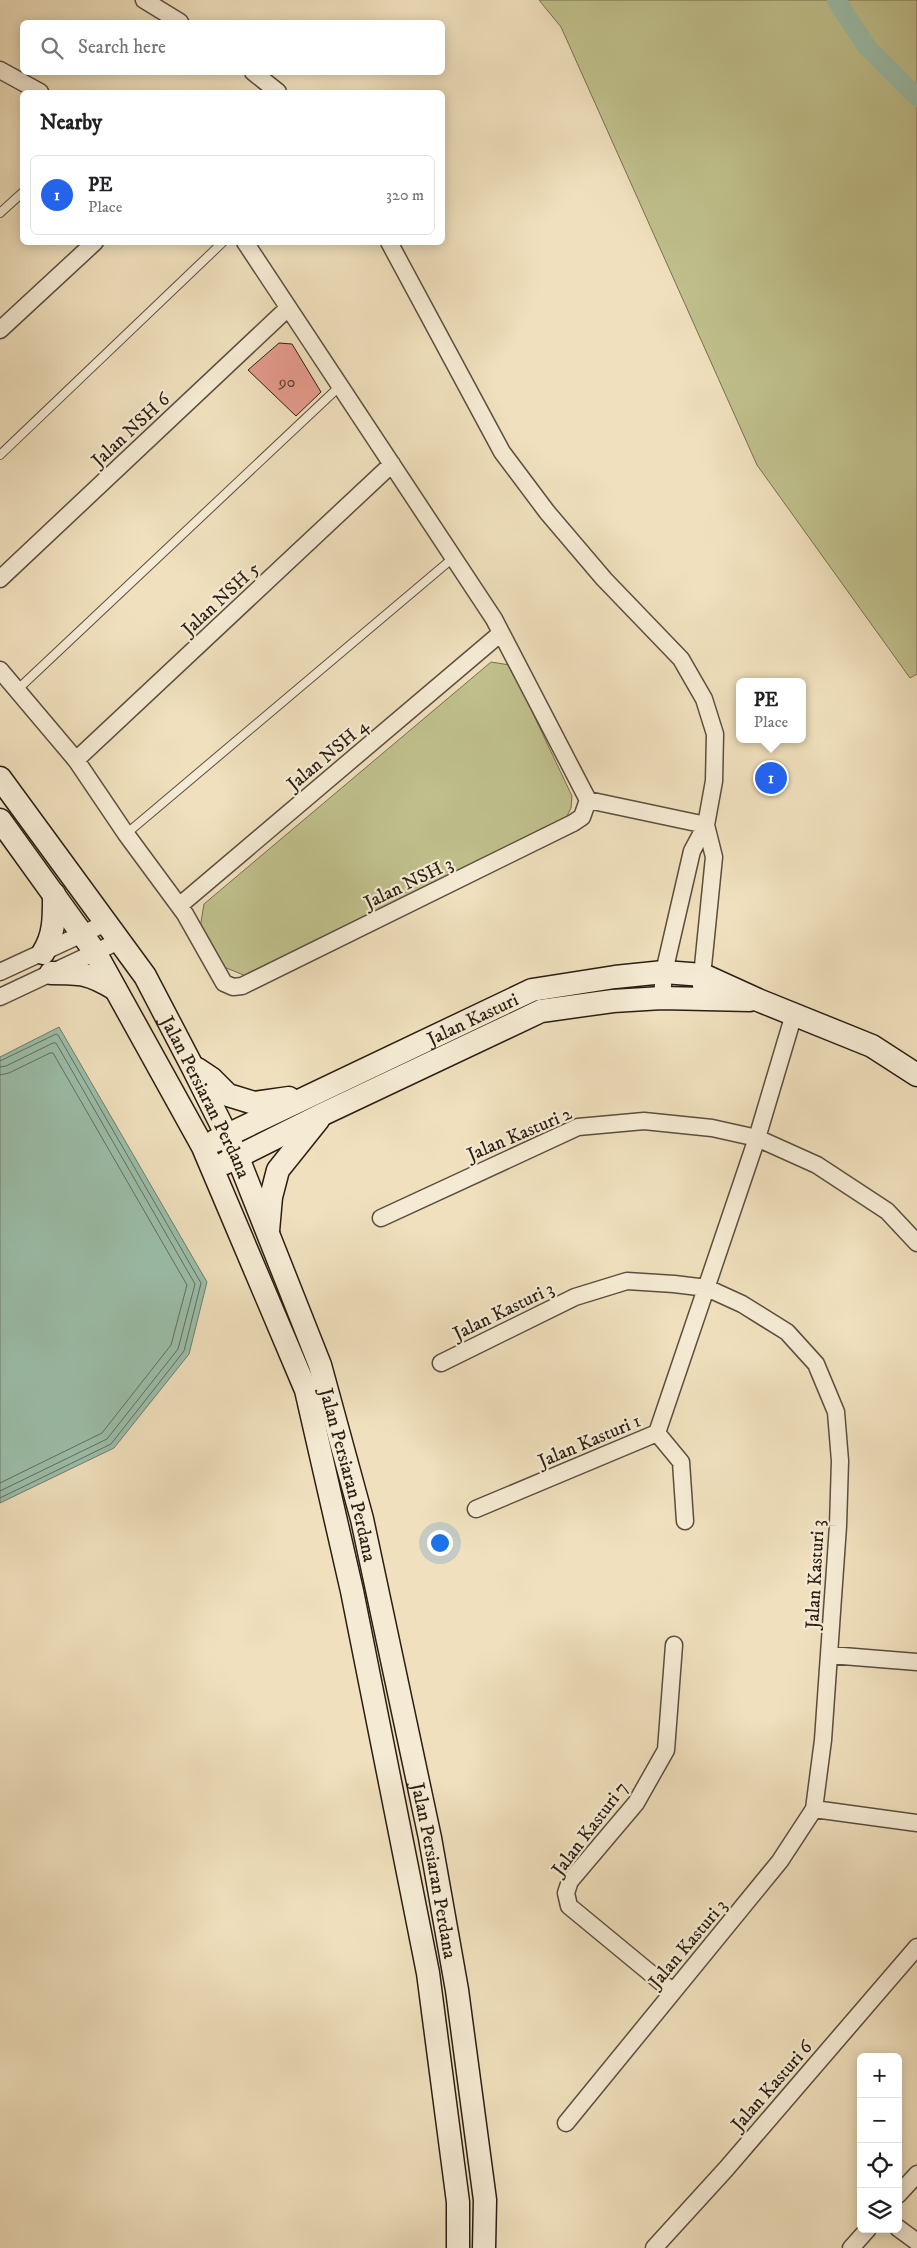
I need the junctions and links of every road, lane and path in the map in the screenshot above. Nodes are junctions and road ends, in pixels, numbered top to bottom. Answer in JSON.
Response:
{"nodes":[{"id":1,"x":144,"y":0,"type":"edge"},
{"id":2,"x":177,"y":20,"type":"edge"},
{"id":3,"x":258,"y":75,"type":"edge"},
{"id":4,"x":3,"y":76,"type":"edge"},
{"id":5,"x":35,"y":90,"type":"edge"},
{"id":6,"x":276,"y":90,"type":"edge"},
{"id":7,"x":20,"y":195,"type":"edge"},
{"id":8,"x":0,"y":214,"type":"edge"},
{"id":9,"x":91,"y":245,"type":"edge"},
{"id":10,"x":220,"y":245,"type":"edge"},
{"id":11,"x":247,"y":245,"type":"edge"},
{"id":12,"x":391,"y":245,"type":"edge"},
{"id":13,"x":288,"y":308,"type":"junction"},
{"id":14,"x":0,"y":330,"type":"edge"},
{"id":15,"x":340,"y":386,"type":"junction"},
{"id":16,"x":0,"y":455,"type":"edge"},
{"id":17,"x":392,"y":464,"type":"junction"},
{"id":18,"x":453,"y":558,"type":"junction"},
{"id":19,"x":0,"y":579,"type":"edge"},
{"id":20,"x":501,"y":633,"type":"junction"},
{"id":21,"x":0,"y":670,"type":"edge"},
{"id":22,"x":17,"y":690,"type":"junction"},
{"id":23,"x":76,"y":760,"type":"junction"},
{"id":24,"x":0,"y":778,"type":"edge"},
{"id":25,"x":588,"y":800,"type":"junction"},
{"id":26,"x":0,"y":820,"type":"edge"},
{"id":27,"x":706,"y":824,"type":"junction"},
{"id":28,"x":126,"y":834,"type":"junction"},
{"id":29,"x":54,"y":894,"type":"junction"},
{"id":30,"x":179,"y":906,"type":"junction"},
{"id":31,"x":112,"y":932,"type":"junction"},
{"id":32,"x":83,"y":934,"type":"junction"},
{"id":33,"x":95,"y":952,"type":"junction"},
{"id":34,"x":47,"y":963,"type":"junction"},
{"id":35,"x":0,"y":972,"type":"edge"},
{"id":36,"x":664,"y":972,"type":"junction"},
{"id":37,"x":703,"y":975,"type":"junction"},
{"id":38,"x":116,"y":990,"type":"junction"},
{"id":39,"x":0,"y":997,"type":"edge"},
{"id":40,"x":662,"y":998,"type":"junction"},
{"id":41,"x":699,"y":999,"type":"junction"},
{"id":42,"x":758,"y":1000,"type":"junction"},
{"id":43,"x":794,"y":1014,"type":"junction"},
{"id":44,"x":192,"y":1066,"type":"junction"},
{"id":45,"x":917,"y":1075,"type":"edge"},
{"id":46,"x":317,"y":1105,"type":"junction"},
{"id":47,"x":227,"y":1136,"type":"junction"},
{"id":48,"x":757,"y":1138,"type":"junction"},
{"id":49,"x":203,"y":1147,"type":"junction"},
{"id":50,"x":238,"y":1158,"type":"junction"},
{"id":51,"x":213,"y":1169,"type":"junction"},
{"id":52,"x":381,"y":1218,"type":"dead end"},
{"id":53,"x":268,"y":1236,"type":"junction"},
{"id":54,"x":917,"y":1243,"type":"edge"},
{"id":55,"x":707,"y":1288,"type":"junction"},
{"id":56,"x":441,"y":1364,"type":"dead end"},
{"id":57,"x":657,"y":1433,"type":"junction"},
{"id":58,"x":476,"y":1509,"type":"dead end"},
{"id":59,"x":685,"y":1521,"type":"dead end"},
{"id":60,"x":674,"y":1645,"type":"dead end"},
{"id":61,"x":830,"y":1655,"type":"junction"},
{"id":62,"x":917,"y":1662,"type":"edge"},
{"id":63,"x":814,"y":1810,"type":"junction"},
{"id":64,"x":917,"y":1823,"type":"edge"},
{"id":65,"x":917,"y":1947,"type":"edge"},
{"id":66,"x":672,"y":1992,"type":"junction"},
{"id":67,"x":566,"y":2123,"type":"dead end"},
{"id":68,"x":917,"y":2174,"type":"edge"},
{"id":69,"x":902,"y":2191,"type":"edge"},
{"id":70,"x":902,"y":2231,"type":"edge"},
{"id":71,"x":864,"y":2233,"type":"edge"},
{"id":72,"x":917,"y":2242,"type":"edge"},
{"id":73,"x":458,"y":2248,"type":"edge"},
{"id":74,"x":484,"y":2248,"type":"edge"},
{"id":75,"x":654,"y":2248,"type":"edge"},
{"id":76,"x":851,"y":2248,"type":"edge"}],
"edges":[{"from":1,"to":2,"type":"street"},
{"from":3,"to":6,"type":"street"},
{"from":4,"to":5,"type":"street"},
{"from":7,"to":8,"type":"lane"},
{"from":9,"to":14,"type":"street"},
{"from":10,"to":16,"type":"lane"},
{"from":11,"to":13,"type":"street"},
{"from":12,"to":27,"type":"street"},
{"from":13,"to":15,"type":"street"},
{"from":13,"to":19,"type":"street","name":"Jalan NSH 6"},
{"from":15,"to":17,"type":"street"},
{"from":15,"to":22,"type":"lane"},
{"from":17,"to":18,"type":"street"},
{"from":17,"to":23,"type":"street","name":"Jalan NSH 5"},
{"from":18,"to":20,"type":"street"},
{"from":18,"to":28,"type":"lane"},
{"from":20,"to":25,"type":"street"},
{"from":20,"to":30,"type":"street","name":"Jalan NSH 4"},
{"from":21,"to":22,"type":"street"},
{"from":22,"to":23,"type":"street"},
{"from":23,"to":28,"type":"street"},
{"from":24,"to":31,"type":"main road","name":"Jalan Persiaran Perdana"},
{"from":25,"to":27,"type":"street"},
{"from":25,"to":30,"type":"street","name":"Jalan NSH 3"},
{"from":26,"to":29,"type":"main road","name":"Jalan Persiaran Perdana"},
{"from":27,"to":36,"type":"street"},
{"from":27,"to":37,"type":"street"},
{"from":28,"to":30,"type":"street"},
{"from":29,"to":32,"type":"main road","name":"Jalan Persiaran Perdana"},
{"from":29,"to":34,"type":"main road"},
{"from":31,"to":32,"type":"street"},
{"from":31,"to":33,"type":"street"},
{"from":31,"to":44,"type":"main road","name":"Jalan Persiaran Perdana"},
{"from":32,"to":33,"type":"main road","name":"Jalan Persiaran Perdana"},
{"from":32,"to":34,"type":"street"},
{"from":33,"to":34,"type":"street"},
{"from":33,"to":38,"type":"main road","name":"Jalan Persiaran Perdana"},
{"from":34,"to":35,"type":"street"},
{"from":34,"to":38,"type":"main road"},
{"from":34,"to":39,"type":"street"},
{"from":36,"to":37,"type":"main road","name":"Jalan Kasturi"},
{"from":36,"to":40,"type":"street"},
{"from":36,"to":46,"type":"main road","name":"Jalan Kasturi"},
{"from":37,"to":41,"type":"street"},
{"from":37,"to":42,"type":"main road","name":"Jalan Kasturi"},
{"from":38,"to":49,"type":"main road","name":"Jalan Persiaran Perdana"},
{"from":40,"to":41,"type":"main road","name":"Jalan Kasturi"},
{"from":40,"to":46,"type":"main road","name":"Jalan Kasturi"},
{"from":41,"to":42,"type":"main road","name":"Jalan Kasturi"},
{"from":42,"to":43,"type":"main road","name":"Jalan Kasturi"},
{"from":43,"to":45,"type":"main road","name":"Jalan Kasturi"},
{"from":43,"to":48,"type":"street"},
{"from":44,"to":46,"type":"main road"},
{"from":44,"to":47,"type":"main road","name":"Jalan Persiaran Perdana"},
{"from":46,"to":47,"type":"main road","name":"Jalan Kasturi"},
{"from":46,"to":50,"type":"main road","name":"Jalan Kasturi"},
{"from":46,"to":53,"type":"main road"},
{"from":47,"to":49,"type":"main road","name":"Jalan Kasturi"},
{"from":47,"to":50,"type":"main road","name":"Jalan Persiaran Perdana"},
{"from":48,"to":52,"type":"street","name":"Jalan Kasturi 2"},
{"from":48,"to":54,"type":"street","name":"Jalan Kasturi 2"},
{"from":48,"to":55,"type":"street"},
{"from":49,"to":51,"type":"main road","name":"Jalan Persiaran Perdana"},
{"from":50,"to":51,"type":"main road","name":"Jalan Kasturi"},
{"from":50,"to":53,"type":"main road","name":"Jalan Persiaran Perdana"},
{"from":51,"to":73,"type":"main road","name":"Jalan Persiaran Perdana"},
{"from":53,"to":74,"type":"main road","name":"Jalan Persiaran Perdana"},
{"from":55,"to":56,"type":"street","name":"Jalan Kasturi 3"},
{"from":55,"to":57,"type":"street"},
{"from":55,"to":61,"type":"street","name":"Jalan Kasturi 3"},
{"from":57,"to":58,"type":"street","name":"Jalan Kasturi 1"},
{"from":57,"to":59,"type":"street","name":"Jalan Kasturi 1"},
{"from":60,"to":66,"type":"street","name":"Jalan Kasturi 7"},
{"from":61,"to":62,"type":"street"},
{"from":61,"to":63,"type":"street","name":"Jalan Kasturi 3"},
{"from":63,"to":64,"type":"street"},
{"from":63,"to":66,"type":"street","name":"Jalan Kasturi 3"},
{"from":65,"to":75,"type":"street","name":"Jalan Kasturi 6"},
{"from":66,"to":67,"type":"street","name":"Jalan Kasturi 3"},
{"from":68,"to":69,"type":"street"},
{"from":70,"to":72,"type":"street"},
{"from":71,"to":76,"type":"street"}]}
